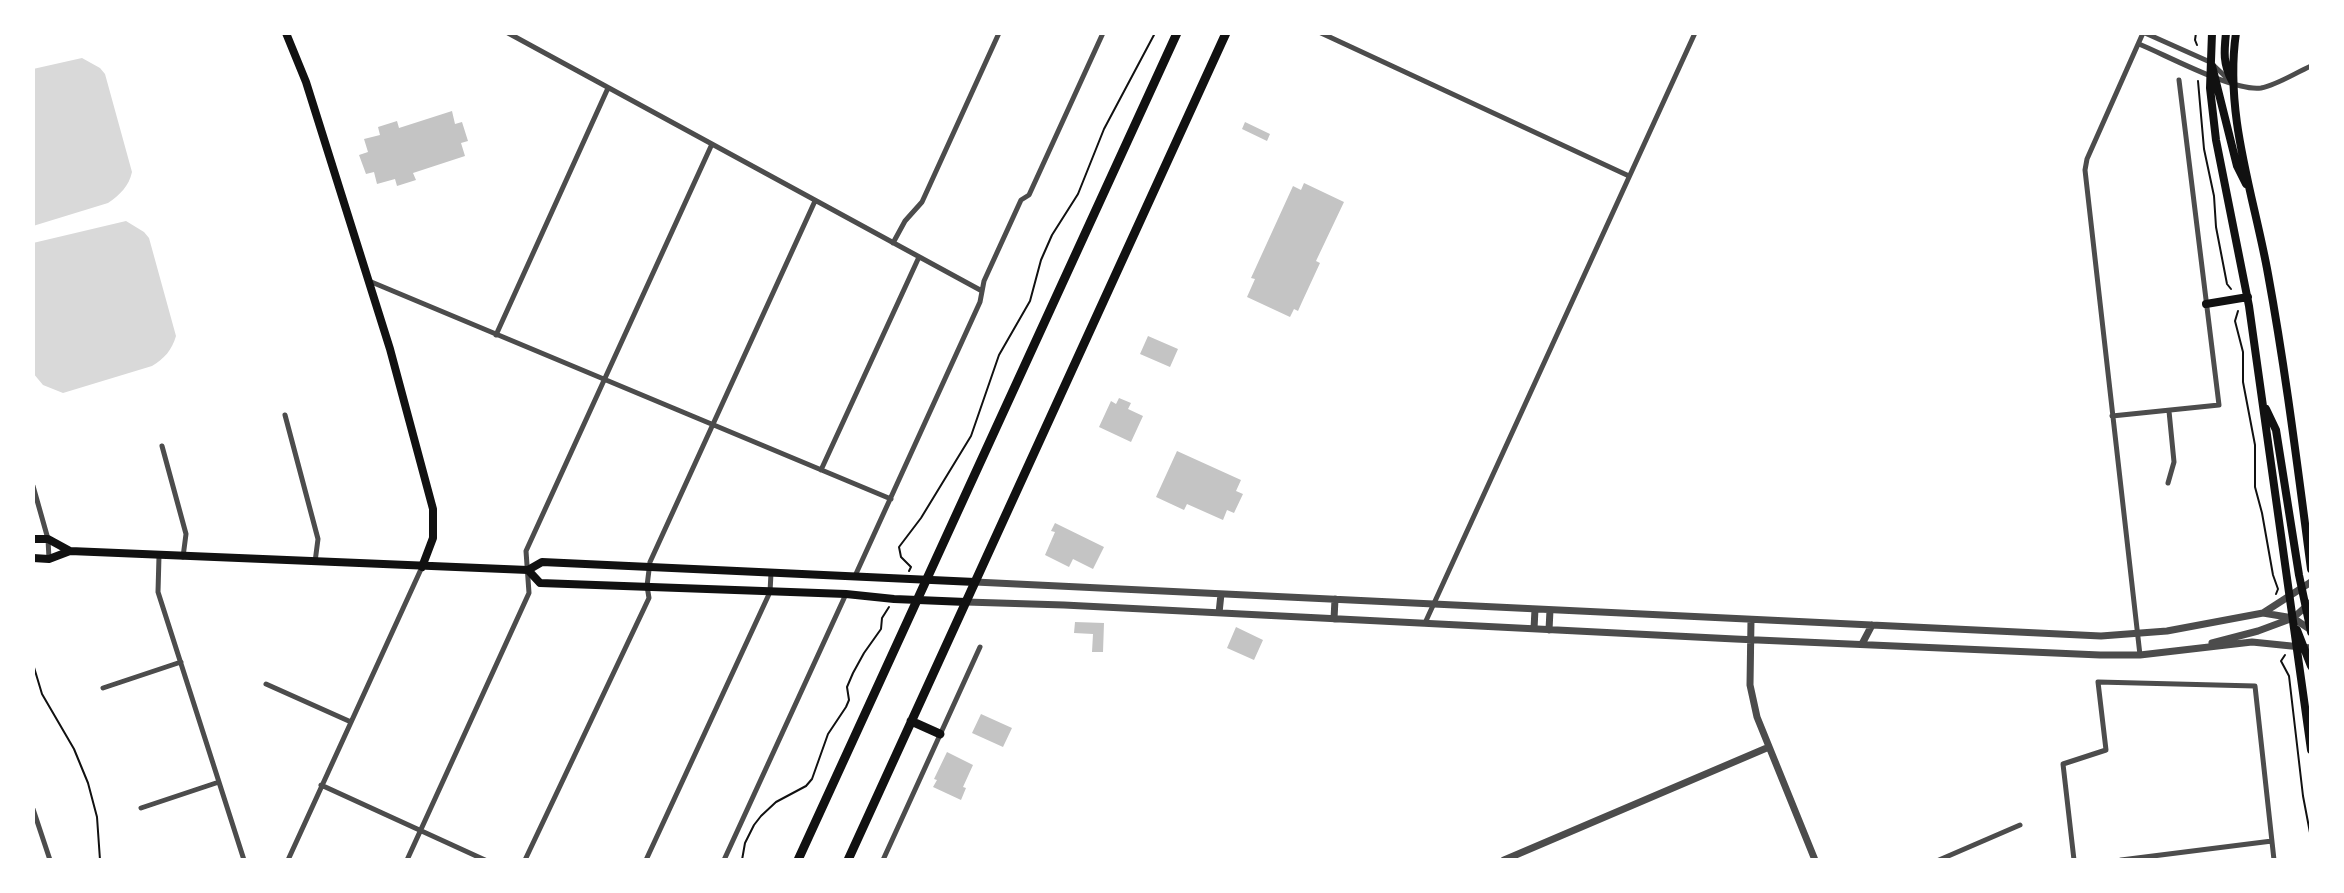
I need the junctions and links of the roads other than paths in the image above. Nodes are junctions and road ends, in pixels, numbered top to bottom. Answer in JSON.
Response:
{"nodes":[{"id":1,"x":286,"y":33,"type":"edge"},
{"id":2,"x":508,"y":33,"type":"edge"},
{"id":3,"x":999,"y":33,"type":"edge"},
{"id":4,"x":1103,"y":33,"type":"edge"},
{"id":5,"x":1177,"y":33,"type":"edge"},
{"id":6,"x":1226,"y":33,"type":"edge"},
{"id":7,"x":1321,"y":33,"type":"edge"},
{"id":8,"x":1695,"y":33,"type":"edge"},
{"id":9,"x":2144,"y":33,"type":"edge"},
{"id":10,"x":2212,"y":33,"type":"edge"},
{"id":11,"x":2226,"y":33,"type":"edge"},
{"id":12,"x":2236,"y":33,"type":"edge"},
{"id":13,"x":2139,"y":44,"type":"junction"},
{"id":14,"x":2210,"y":62,"type":"junction"},
{"id":15,"x":2311,"y":66,"type":"edge"},
{"id":16,"x":2213,"y":78,"type":"junction"},
{"id":17,"x":2179,"y":80,"type":"dead end"},
{"id":18,"x":2234,"y":84,"type":"junction"},
{"id":19,"x":608,"y":88,"type":"junction"},
{"id":20,"x":712,"y":144,"type":"junction"},
{"id":21,"x":1629,"y":176,"type":"junction"},
{"id":22,"x":2253,"y":200,"type":"junction"},
{"id":23,"x":815,"y":201,"type":"junction"},
{"id":24,"x":893,"y":243,"type":"junction"},
{"id":25,"x":919,"y":257,"type":"junction"},
{"id":26,"x":369,"y":281,"type":"junction"},
{"id":27,"x":982,"y":291,"type":"junction"},
{"id":28,"x":2248,"y":298,"type":"junction"},
{"id":29,"x":2206,"y":304,"type":"junction"},
{"id":30,"x":496,"y":334,"type":"junction"},
{"id":31,"x":604,"y":380,"type":"junction"},
{"id":32,"x":2263,"y":404,"type":"junction"},
{"id":33,"x":2169,"y":411,"type":"junction"},
{"id":34,"x":285,"y":415,"type":"dead end"},
{"id":35,"x":2112,"y":416,"type":"junction"},
{"id":36,"x":712,"y":425,"type":"junction"},
{"id":37,"x":162,"y":446,"type":"dead end"},
{"id":38,"x":821,"y":470,"type":"junction"},
{"id":39,"x":2168,"y":483,"type":"dead end"},
{"id":40,"x":33,"y":486,"type":"edge"},
{"id":41,"x":891,"y":499,"type":"junction"},
{"id":42,"x":33,"y":539,"type":"edge"},
{"id":43,"x":48,"y":539,"type":"junction"},
{"id":44,"x":2309,"y":548,"type":"edge"},
{"id":45,"x":69,"y":551,"type":"junction"},
{"id":46,"x":159,"y":556,"type":"junction"},
{"id":47,"x":183,"y":557,"type":"junction"},
{"id":48,"x":33,"y":558,"type":"edge"},
{"id":49,"x":49,"y":559,"type":"junction"},
{"id":50,"x":315,"y":562,"type":"junction"},
{"id":51,"x":422,"y":567,"type":"junction"},
{"id":52,"x":649,"y":567,"type":"junction"},
{"id":53,"x":2311,"y":569,"type":"edge"},
{"id":54,"x":528,"y":570,"type":"junction"},
{"id":55,"x":771,"y":573,"type":"junction"},
{"id":56,"x":855,"y":576,"type":"junction"},
{"id":57,"x":926,"y":581,"type":"junction"},
{"id":58,"x":975,"y":582,"type":"junction"},
{"id":59,"x":2311,"y":582,"type":"edge"},
{"id":60,"x":647,"y":586,"type":"junction"},
{"id":61,"x":2302,"y":589,"type":"junction"},
{"id":62,"x":770,"y":592,"type":"junction"},
{"id":63,"x":846,"y":594,"type":"junction"},
{"id":64,"x":1221,"y":594,"type":"junction"},
{"id":65,"x":2289,"y":598,"type":"junction"},
{"id":66,"x":1335,"y":599,"type":"junction"},
{"id":67,"x":917,"y":600,"type":"junction"},
{"id":68,"x":966,"y":602,"type":"junction"},
{"id":69,"x":1433,"y":604,"type":"junction"},
{"id":70,"x":2308,"y":604,"type":"edge"},
{"id":71,"x":1535,"y":609,"type":"junction"},
{"id":72,"x":1550,"y":610,"type":"junction"},
{"id":73,"x":1219,"y":613,"type":"junction"},
{"id":74,"x":2263,"y":613,"type":"junction"},
{"id":75,"x":2293,"y":618,"type":"junction"},
{"id":76,"x":1334,"y":619,"type":"junction"},
{"id":77,"x":1751,"y":620,"type":"junction"},
{"id":78,"x":1425,"y":623,"type":"junction"},
{"id":79,"x":1872,"y":625,"type":"junction"},
{"id":80,"x":1534,"y":629,"type":"junction"},
{"id":81,"x":1549,"y":629,"type":"junction"},
{"id":82,"x":2310,"y":630,"type":"edge"},
{"id":83,"x":2139,"y":634,"type":"junction"},
{"id":84,"x":1750,"y":640,"type":"junction"},
{"id":85,"x":1862,"y":643,"type":"junction"},
{"id":86,"x":1873,"y":644,"type":"junction"},
{"id":87,"x":980,"y":647,"type":"dead end"},
{"id":88,"x":2303,"y":647,"type":"edge"},
{"id":89,"x":2191,"y":648,"type":"junction"},
{"id":90,"x":2140,"y":656,"type":"junction"},
{"id":91,"x":181,"y":662,"type":"junction"},
{"id":92,"x":2311,"y":666,"type":"edge"},
{"id":93,"x":266,"y":684,"type":"dead end"},
{"id":94,"x":103,"y":688,"type":"dead end"},
{"id":95,"x":911,"y":721,"type":"junction"},
{"id":96,"x":351,"y":722,"type":"junction"},
{"id":97,"x":940,"y":734,"type":"junction"},
{"id":98,"x":1769,"y":747,"type":"junction"},
{"id":99,"x":2311,"y":750,"type":"edge"},
{"id":100,"x":219,"y":782,"type":"junction"},
{"id":101,"x":321,"y":785,"type":"junction"},
{"id":102,"x":141,"y":807,"type":"dead end"},
{"id":103,"x":33,"y":809,"type":"edge"},
{"id":104,"x":2020,"y":825,"type":"dead end"},
{"id":105,"x":420,"y":830,"type":"junction"},
{"id":106,"x":2272,"y":841,"type":"junction"},
{"id":107,"x":1955,"y":853,"type":"junction"},
{"id":108,"x":1814,"y":859,"type":"edge"},
{"id":109,"x":50,"y":860,"type":"edge"},
{"id":110,"x":244,"y":860,"type":"edge"},
{"id":111,"x":288,"y":860,"type":"edge"},
{"id":112,"x":407,"y":860,"type":"edge"},
{"id":113,"x":485,"y":860,"type":"edge"},
{"id":114,"x":525,"y":860,"type":"edge"},
{"id":115,"x":646,"y":860,"type":"edge"},
{"id":116,"x":724,"y":860,"type":"edge"},
{"id":117,"x":798,"y":860,"type":"edge"},
{"id":118,"x":848,"y":860,"type":"edge"},
{"id":119,"x":883,"y":860,"type":"edge"},
{"id":120,"x":1504,"y":860,"type":"edge"},
{"id":121,"x":1938,"y":860,"type":"edge"},
{"id":122,"x":1958,"y":860,"type":"edge"},
{"id":123,"x":2074,"y":860,"type":"edge"},
{"id":124,"x":2121,"y":860,"type":"edge"},
{"id":125,"x":2274,"y":860,"type":"edge"}],
"edges":[{"from":1,"to":26,"type":"main road"},
{"from":2,"to":19,"type":"street"},
{"from":3,"to":24,"type":"street"},
{"from":4,"to":27,"type":"street"},
{"from":5,"to":57,"type":"main road"},
{"from":6,"to":58,"type":"main road"},
{"from":7,"to":21,"type":"street"},
{"from":8,"to":21,"type":"street"},
{"from":9,"to":13,"type":"street"},
{"from":9,"to":14,"type":"street"},
{"from":10,"to":14,"type":"main road"},
{"from":11,"to":18,"type":"main road"},
{"from":12,"to":18,"type":"main road"},
{"from":13,"to":16,"type":"street"},
{"from":13,"to":35,"type":"street"},
{"from":14,"to":16,"type":"main road"},
{"from":14,"to":18,"type":"street"},
{"from":15,"to":18,"type":"street"},
{"from":16,"to":18,"type":"street"},
{"from":16,"to":22,"type":"main road"},
{"from":16,"to":28,"type":"main road"},
{"from":17,"to":29,"type":"street"},
{"from":18,"to":22,"type":"main road"},
{"from":19,"to":20,"type":"street"},
{"from":19,"to":30,"type":"street"},
{"from":20,"to":23,"type":"street"},
{"from":20,"to":31,"type":"street"},
{"from":21,"to":69,"type":"street"},
{"from":22,"to":44,"type":"main road"},
{"from":23,"to":24,"type":"street"},
{"from":23,"to":36,"type":"street"},
{"from":24,"to":25,"type":"street"},
{"from":25,"to":27,"type":"street"},
{"from":25,"to":38,"type":"street"},
{"from":26,"to":30,"type":"street"},
{"from":26,"to":51,"type":"main road"},
{"from":27,"to":41,"type":"street"},
{"from":28,"to":29,"type":"main road"},
{"from":28,"to":32,"type":"main road"},
{"from":29,"to":33,"type":"street"},
{"from":30,"to":31,"type":"street"},
{"from":31,"to":36,"type":"street"},
{"from":31,"to":54,"type":"street"},
{"from":32,"to":61,"type":"main road"},
{"from":32,"to":65,"type":"main road"},
{"from":33,"to":35,"type":"street"},
{"from":33,"to":39,"type":"street"},
{"from":34,"to":50,"type":"street"},
{"from":35,"to":83,"type":"street"},
{"from":36,"to":38,"type":"street"},
{"from":36,"to":52,"type":"street"},
{"from":37,"to":47,"type":"street"},
{"from":38,"to":41,"type":"street"},
{"from":40,"to":43,"type":"street"},
{"from":41,"to":56,"type":"street"},
{"from":42,"to":43,"type":"main road"},
{"from":43,"to":45,"type":"main road"},
{"from":43,"to":49,"type":"street"},
{"from":44,"to":53,"type":"main road"},
{"from":45,"to":46,"type":"main road"},
{"from":45,"to":49,"type":"main road"},
{"from":46,"to":47,"type":"main road"},
{"from":46,"to":91,"type":"street"},
{"from":47,"to":50,"type":"main road"},
{"from":48,"to":49,"type":"main road"},
{"from":50,"to":51,"type":"main road"},
{"from":51,"to":54,"type":"main road"},
{"from":51,"to":96,"type":"street"},
{"from":52,"to":54,"type":"main road"},
{"from":52,"to":55,"type":"main road"},
{"from":52,"to":60,"type":"street"},
{"from":54,"to":60,"type":"main road"},
{"from":54,"to":105,"type":"street"},
{"from":55,"to":56,"type":"main road"},
{"from":55,"to":62,"type":"street"},
{"from":56,"to":57,"type":"main road"},
{"from":57,"to":58,"type":"main road"},
{"from":57,"to":67,"type":"main road"},
{"from":58,"to":64,"type":"street"},
{"from":58,"to":68,"type":"main road"},
{"from":59,"to":61,"type":"street"},
{"from":60,"to":62,"type":"main road"},
{"from":60,"to":114,"type":"street"},
{"from":61,"to":65,"type":"street"},
{"from":61,"to":70,"type":"main road"},
{"from":62,"to":63,"type":"main road"},
{"from":62,"to":115,"type":"street"},
{"from":63,"to":67,"type":"main road"},
{"from":63,"to":116,"type":"street"},
{"from":64,"to":66,"type":"street"},
{"from":64,"to":73,"type":"street"},
{"from":65,"to":74,"type":"street"},
{"from":65,"to":75,"type":"main road"},
{"from":66,"to":69,"type":"street"},
{"from":66,"to":76,"type":"street"},
{"from":67,"to":68,"type":"main road"},
{"from":67,"to":117,"type":"main road"},
{"from":68,"to":73,"type":"street"},
{"from":68,"to":95,"type":"main road"},
{"from":69,"to":71,"type":"street"},
{"from":69,"to":78,"type":"street"},
{"from":70,"to":75,"type":"street"},
{"from":70,"to":82,"type":"main road"},
{"from":71,"to":72,"type":"street"},
{"from":71,"to":80,"type":"street"},
{"from":72,"to":77,"type":"street"},
{"from":72,"to":81,"type":"street"},
{"from":73,"to":76,"type":"street"},
{"from":74,"to":75,"type":"street"},
{"from":74,"to":83,"type":"street"},
{"from":75,"to":82,"type":"street"},
{"from":75,"to":88,"type":"main road"},
{"from":75,"to":89,"type":"street"},
{"from":76,"to":78,"type":"street"},
{"from":77,"to":79,"type":"street"},
{"from":77,"to":84,"type":"street"},
{"from":78,"to":80,"type":"street"},
{"from":79,"to":83,"type":"street"},
{"from":79,"to":85,"type":"street"},
{"from":79,"to":86,"type":"street"},
{"from":80,"to":81,"type":"street"},
{"from":81,"to":84,"type":"street"},
{"from":83,"to":90,"type":"street"},
{"from":84,"to":85,"type":"street"},
{"from":84,"to":98,"type":"street"},
{"from":85,"to":86,"type":"street"},
{"from":86,"to":90,"type":"street"},
{"from":87,"to":97,"type":"street"},
{"from":88,"to":89,"type":"street"},
{"from":88,"to":92,"type":"main road"},
{"from":88,"to":99,"type":"main road"},
{"from":89,"to":90,"type":"street"},
{"from":91,"to":94,"type":"street"},
{"from":91,"to":100,"type":"street"},
{"from":93,"to":96,"type":"street"},
{"from":95,"to":97,"type":"main road"},
{"from":95,"to":118,"type":"main road"},
{"from":96,"to":101,"type":"street"},
{"from":97,"to":119,"type":"street"},
{"from":98,"to":108,"type":"street"},
{"from":98,"to":120,"type":"street"},
{"from":100,"to":102,"type":"street"},
{"from":100,"to":110,"type":"street"},
{"from":101,"to":105,"type":"street"},
{"from":101,"to":111,"type":"street"},
{"from":103,"to":109,"type":"street"},
{"from":104,"to":107,"type":"street"},
{"from":105,"to":112,"type":"street"},
{"from":105,"to":113,"type":"street"},
{"from":106,"to":123,"type":"street"},
{"from":106,"to":124,"type":"street"},
{"from":106,"to":125,"type":"street"},
{"from":107,"to":121,"type":"street"},
{"from":107,"to":122,"type":"street"}]}
